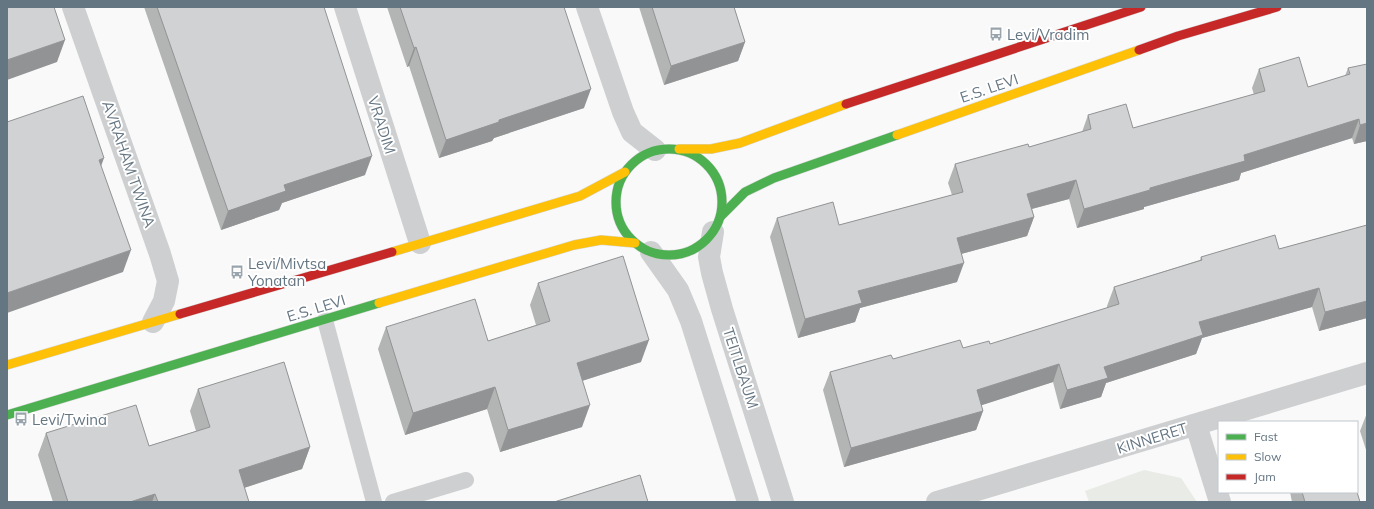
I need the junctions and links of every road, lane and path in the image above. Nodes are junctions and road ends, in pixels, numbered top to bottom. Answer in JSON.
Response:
{"nodes":[{"id":1,"x":74,"y":7,"type":"edge"},
{"id":2,"x":345,"y":7,"type":"edge"},
{"id":3,"x":587,"y":7,"type":"edge"},
{"id":4,"x":1141,"y":7,"type":"edge"},
{"id":5,"x":1276,"y":7,"type":"edge"},
{"id":6,"x":679,"y":149,"type":"junction"},
{"id":7,"x":655,"y":150,"type":"junction"},
{"id":8,"x":625,"y":172,"type":"junction"},
{"id":9,"x":717,"y":224,"type":"junction"},
{"id":10,"x":420,"y":243,"type":"junction"},
{"id":11,"x":643,"y":248,"type":"junction"},
{"id":12,"x":325,"y":320,"type":"junction"},
{"id":13,"x":153,"y":322,"type":"junction"},
{"id":14,"x":7,"y":365,"type":"edge"},
{"id":15,"x":1367,"y":374,"type":"edge"},
{"id":16,"x":7,"y":415,"type":"edge"},
{"id":17,"x":1196,"y":425,"type":"junction"},
{"id":18,"x":466,"y":480,"type":"dead end"},
{"id":19,"x":374,"y":502,"type":"edge"},
{"id":20,"x":393,"y":502,"type":"edge"},
{"id":21,"x":748,"y":502,"type":"edge"},
{"id":22,"x":783,"y":502,"type":"edge"},
{"id":23,"x":937,"y":502,"type":"edge"},
{"id":24,"x":1220,"y":502,"type":"edge"}],
"edges":[{"from":1,"to":13,"type":"street","name":"AVRAHAM TWINA"},
{"from":2,"to":10,"type":"street","name":"VRADIM"},
{"from":3,"to":7,"type":"street"},
{"from":4,"to":6,"type":"main road","name":"E.S. LEVI"},
{"from":5,"to":9,"type":"main road","name":"E.S. LEVI"},
{"from":6,"to":7,"type":"main road"},
{"from":6,"to":9,"type":"main road"},
{"from":7,"to":8,"type":"main road"},
{"from":8,"to":10,"type":"main road"},
{"from":8,"to":11,"type":"main road"},
{"from":9,"to":11,"type":"main road"},
{"from":9,"to":22,"type":"street","name":"TEITLBAUM"},
{"from":10,"to":13,"type":"main road"},
{"from":11,"to":12,"type":"main road","name":"E.S. LEVI"},
{"from":11,"to":21,"type":"street"},
{"from":12,"to":16,"type":"main road","name":"E.S. LEVI"},
{"from":12,"to":19,"type":"lane"},
{"from":13,"to":14,"type":"main road"},
{"from":15,"to":17,"type":"street","name":"KINNERET"},
{"from":17,"to":23,"type":"street","name":"KINNERET"},
{"from":17,"to":24,"type":"street"},
{"from":18,"to":20,"type":"lane"}]}
